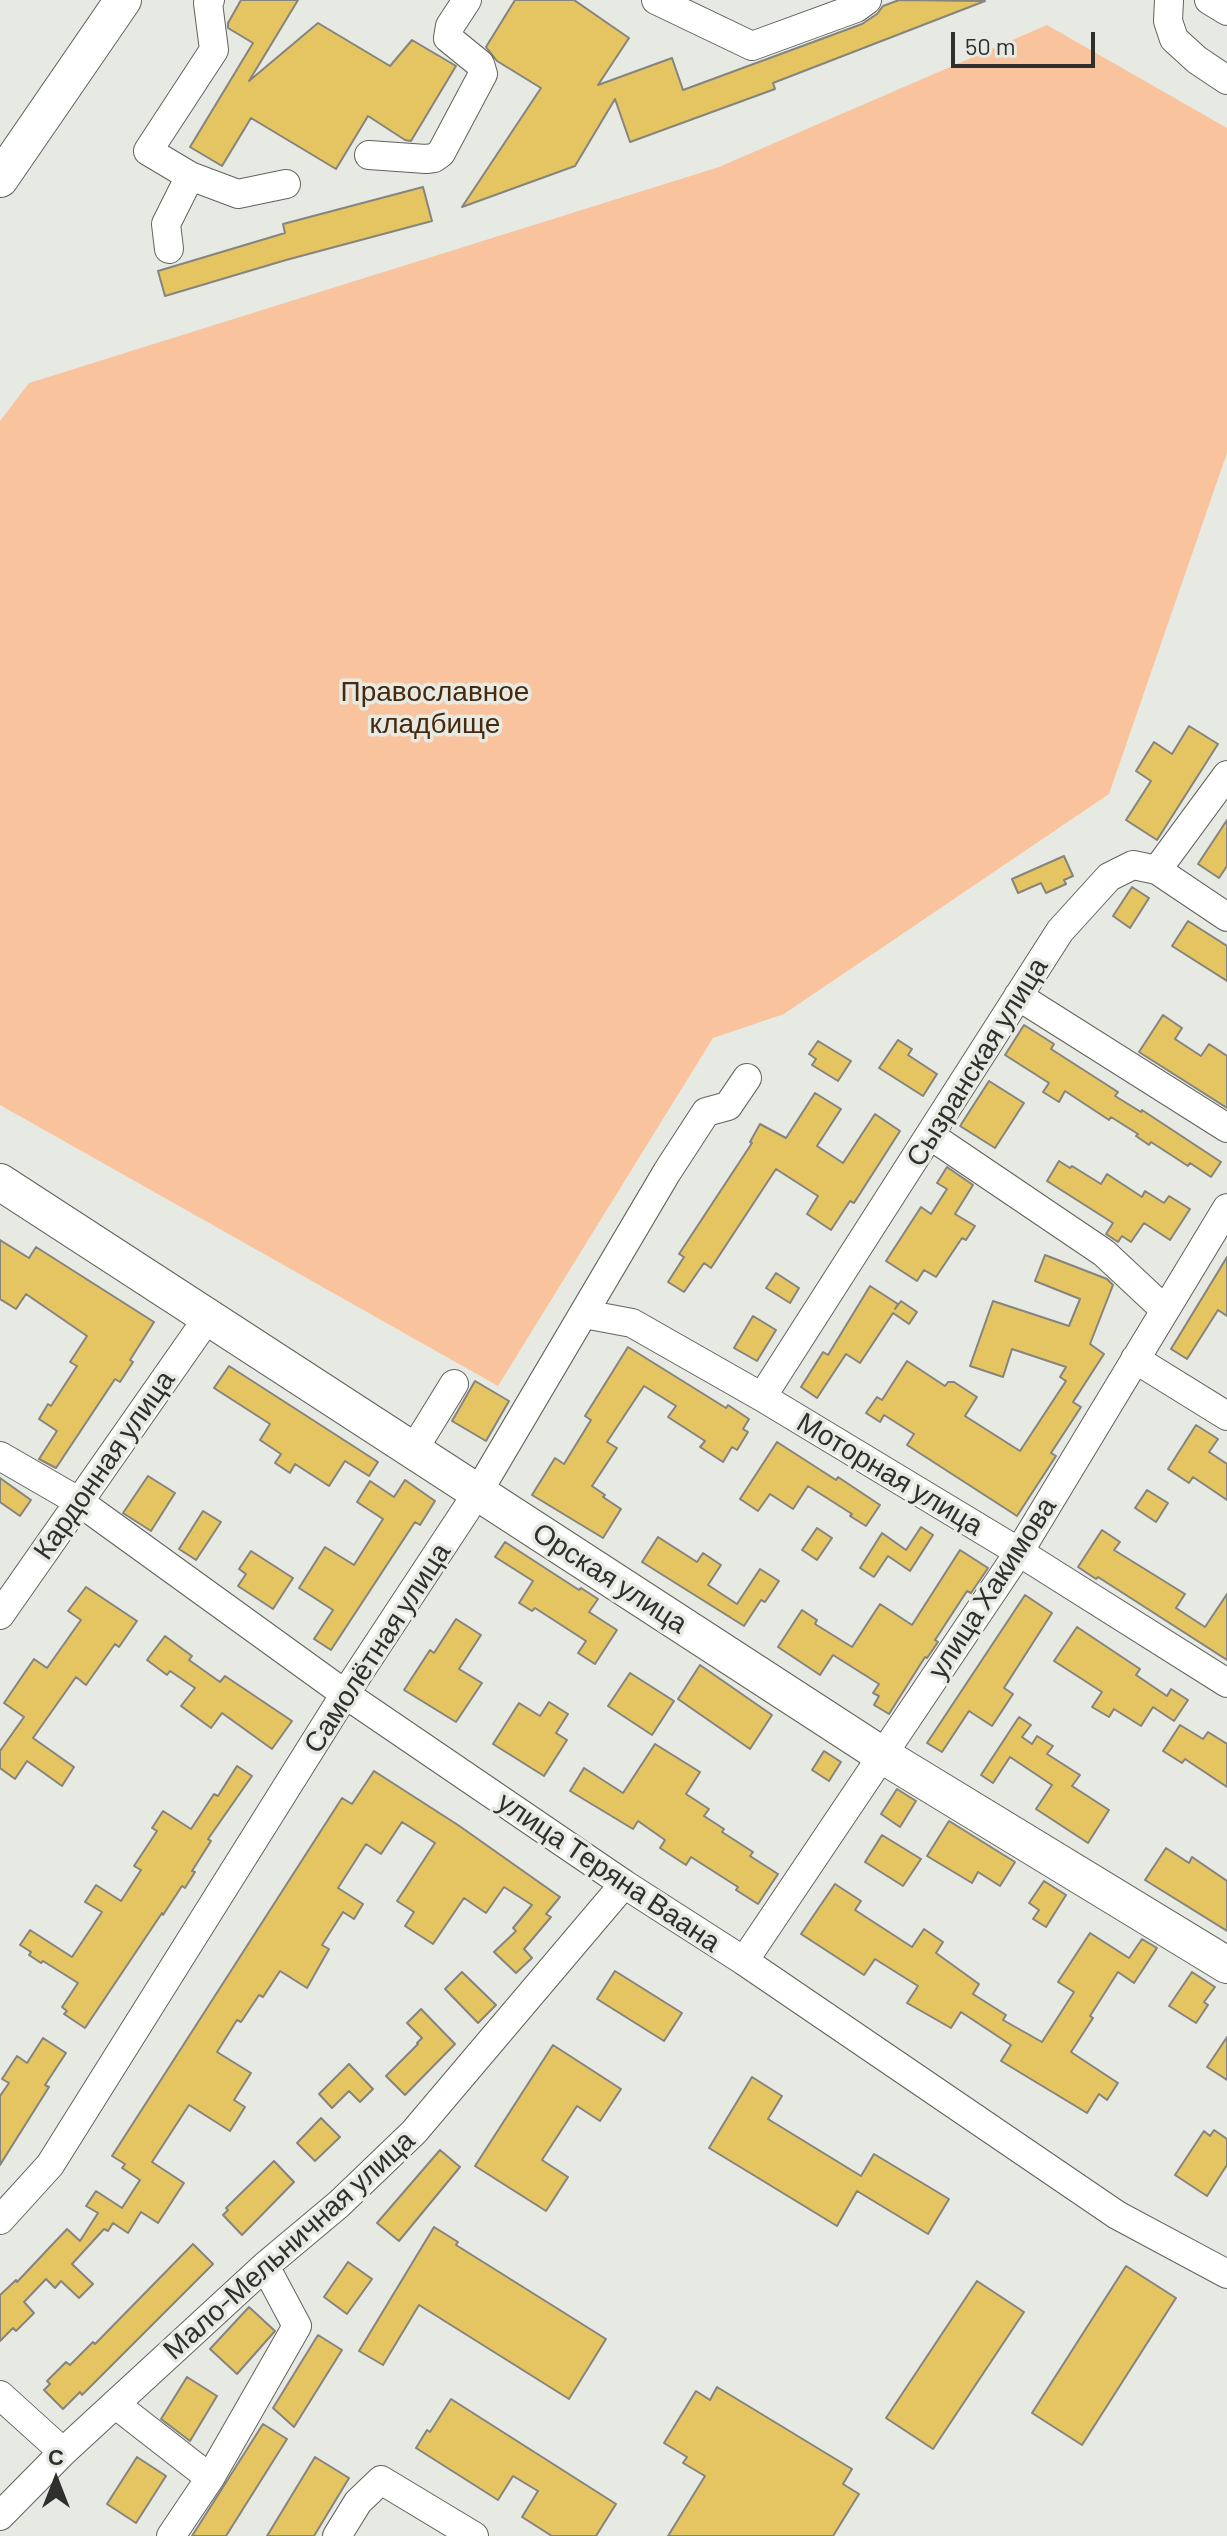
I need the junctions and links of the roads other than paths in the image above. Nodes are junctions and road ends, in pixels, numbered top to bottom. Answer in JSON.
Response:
{"nodes":[{"id":1,"x":123,"y":0,"type":"edge"},
{"id":2,"x":210,"y":0,"type":"edge"},
{"id":3,"x":467,"y":0,"type":"edge"},
{"id":4,"x":656,"y":0,"type":"edge"},
{"id":5,"x":867,"y":0,"type":"edge"},
{"id":6,"x":1169,"y":0,"type":"edge"},
{"id":7,"x":1209,"y":0,"type":"edge"},
{"id":8,"x":1227,"y":11,"type":"edge"},
{"id":9,"x":1227,"y":80,"type":"edge"},
{"id":10,"x":369,"y":155,"type":"dead end"},
{"id":11,"x":190,"y":176,"type":"junction"},
{"id":12,"x":0,"y":179,"type":"edge"},
{"id":13,"x":286,"y":184,"type":"dead end"},
{"id":14,"x":169,"y":249,"type":"dead end"},
{"id":15,"x":1227,"y":775,"type":"edge"},
{"id":16,"x":1157,"y":870,"type":"junction"},
{"id":17,"x":1227,"y":917,"type":"edge"},
{"id":18,"x":1018,"y":996,"type":"junction"},
{"id":19,"x":747,"y":1078,"type":"dead end"},
{"id":20,"x":1227,"y":1128,"type":"edge"},
{"id":21,"x":931,"y":1136,"type":"junction"},
{"id":22,"x":0,"y":1182,"type":"edge"},
{"id":23,"x":1227,"y":1208,"type":"edge"},
{"id":24,"x":1165,"y":1310,"type":"junction"},
{"id":25,"x":584,"y":1314,"type":"junction"},
{"id":26,"x":209,"y":1316,"type":"junction"},
{"id":27,"x":1135,"y":1359,"type":"junction"},
{"id":28,"x":454,"y":1384,"type":"dead end"},
{"id":29,"x":762,"y":1397,"type":"junction"},
{"id":30,"x":1227,"y":1416,"type":"edge"},
{"id":31,"x":414,"y":1449,"type":"junction"},
{"id":32,"x":0,"y":1456,"type":"edge"},
{"id":33,"x":478,"y":1492,"type":"junction"},
{"id":34,"x":78,"y":1501,"type":"junction"},
{"id":35,"x":1019,"y":1552,"type":"junction"},
{"id":36,"x":0,"y":1615,"type":"edge"},
{"id":37,"x":1227,"y":1683,"type":"edge"},
{"id":38,"x":345,"y":1694,"type":"junction"},
{"id":39,"x":882,"y":1755,"type":"junction"},
{"id":40,"x":624,"y":1884,"type":"junction"},
{"id":41,"x":744,"y":1961,"type":"junction"},
{"id":42,"x":1227,"y":1965,"type":"edge"},
{"id":43,"x":0,"y":2220,"type":"edge"},
{"id":44,"x":265,"y":2266,"type":"junction"},
{"id":45,"x":1227,"y":2274,"type":"edge"},
{"id":46,"x":0,"y":2395,"type":"edge"},
{"id":47,"x":115,"y":2404,"type":"junction"},
{"id":48,"x":63,"y":2452,"type":"junction"},
{"id":49,"x":210,"y":2478,"type":"junction"},
{"id":50,"x":0,"y":2516,"type":"edge"},
{"id":51,"x":171,"y":2536,"type":"edge"},
{"id":52,"x":337,"y":2536,"type":"edge"},
{"id":53,"x":474,"y":2536,"type":"edge"}],
"edges":[{"from":1,"to":12,"type":"main road"},
{"from":2,"to":11,"type":"street"},
{"from":3,"to":10,"type":"street"},
{"from":4,"to":5,"type":"street"},
{"from":6,"to":9,"type":"street"},
{"from":7,"to":8,"type":"street"},
{"from":11,"to":13,"type":"street"},
{"from":11,"to":14,"type":"street"},
{"from":15,"to":16,"type":"street"},
{"from":16,"to":17,"type":"street"},
{"from":16,"to":18,"type":"street","name":"Сызранская улица"},
{"from":18,"to":20,"type":"street"},
{"from":18,"to":21,"type":"street","name":"Сызранская улица"},
{"from":19,"to":25,"type":"street","name":"Самолётная улица"},
{"from":21,"to":24,"type":"street"},
{"from":21,"to":29,"type":"street","name":"Сызранская улица"},
{"from":22,"to":26,"type":"main road","name":"Орская улица"},
{"from":23,"to":24,"type":"street","name":"улица Хакимова"},
{"from":24,"to":27,"type":"street","name":"улица Хакимова"},
{"from":25,"to":29,"type":"street","name":"Моторная улица"},
{"from":25,"to":33,"type":"street","name":"Самолётная улица"},
{"from":26,"to":31,"type":"main road","name":"Орская улица"},
{"from":26,"to":34,"type":"street","name":"Кардонная улица"},
{"from":27,"to":30,"type":"street"},
{"from":27,"to":35,"type":"street","name":"улица Хакимова"},
{"from":28,"to":31,"type":"street"},
{"from":29,"to":35,"type":"street","name":"Моторная улица"},
{"from":31,"to":33,"type":"main road","name":"Орская улица"},
{"from":32,"to":34,"type":"street","name":"улица Теряна Ваана"},
{"from":33,"to":38,"type":"street","name":"Самолётная улица"},
{"from":33,"to":39,"type":"main road","name":"Орская улица"},
{"from":34,"to":36,"type":"street","name":"Кардонная улица"},
{"from":34,"to":38,"type":"street","name":"улица Теряна Ваана"},
{"from":35,"to":37,"type":"street","name":"Моторная улица"},
{"from":35,"to":39,"type":"street","name":"улица Хакимова"},
{"from":38,"to":40,"type":"street","name":"улица Теряна Ваана"},
{"from":38,"to":43,"type":"street","name":"Самолётная улица"},
{"from":39,"to":41,"type":"street","name":"улица Хакимова"},
{"from":39,"to":42,"type":"main road","name":"Орская улица"},
{"from":40,"to":41,"type":"street","name":"улица Теряна Ваана"},
{"from":40,"to":44,"type":"street","name":"Мало-Мельничная улица"},
{"from":41,"to":45,"type":"street","name":"улица Теряна Ваана"},
{"from":44,"to":47,"type":"street","name":"Мало-Мельничная улица"},
{"from":44,"to":49,"type":"street"},
{"from":46,"to":48,"type":"street"},
{"from":47,"to":48,"type":"street","name":"Мало-Мельничная улица"},
{"from":47,"to":49,"type":"street"},
{"from":48,"to":50,"type":"street","name":"Мало-Мельничная улица"},
{"from":49,"to":51,"type":"street"},
{"from":52,"to":53,"type":"street"}]}
